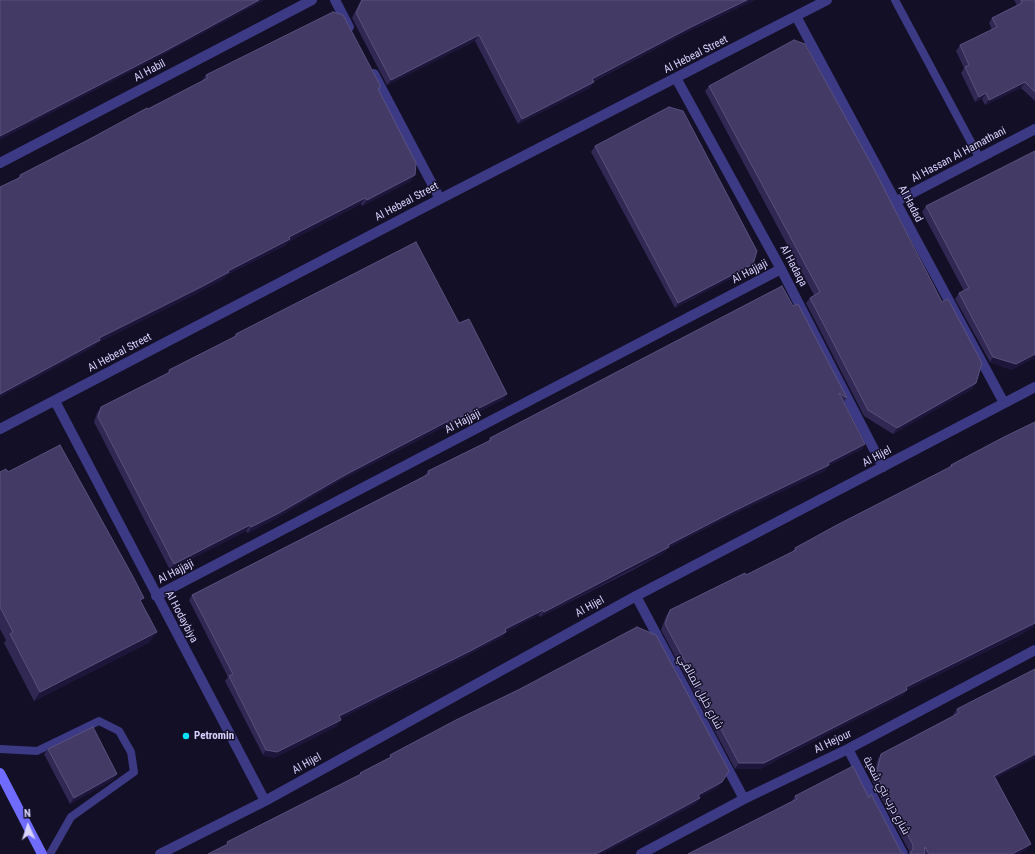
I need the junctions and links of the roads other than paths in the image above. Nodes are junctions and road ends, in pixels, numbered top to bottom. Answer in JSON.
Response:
{"nodes":[{"id":1,"x":312,"y":0,"type":"edge"},
{"id":2,"x":334,"y":0,"type":"edge"},
{"id":3,"x":827,"y":0,"type":"edge"},
{"id":4,"x":895,"y":0,"type":"edge"},
{"id":5,"x":796,"y":16,"type":"junction"},
{"id":6,"x":353,"y":34,"type":"edge"},
{"id":7,"x":367,"y":62,"type":"edge"},
{"id":8,"x":676,"y":78,"type":"junction"},
{"id":9,"x":1035,"y":129,"type":"edge"},
{"id":10,"x":979,"y":157,"type":"junction"},
{"id":11,"x":0,"y":163,"type":"edge"},
{"id":12,"x":440,"y":199,"type":"junction"},
{"id":13,"x":895,"y":202,"type":"junction"},
{"id":14,"x":781,"y":269,"type":"junction"},
{"id":15,"x":1035,"y":386,"type":"edge"},
{"id":16,"x":55,"y":401,"type":"junction"},
{"id":17,"x":1004,"y":403,"type":"junction"},
{"id":18,"x":0,"y":429,"type":"edge"},
{"id":19,"x":883,"y":467,"type":"junction"},
{"id":20,"x":156,"y":596,"type":"junction"},
{"id":21,"x":636,"y":596,"type":"junction"},
{"id":22,"x":1035,"y":650,"type":"edge"},
{"id":23,"x":0,"y":749,"type":"edge"},
{"id":24,"x":848,"y":749,"type":"junction"},
{"id":25,"x":0,"y":773,"type":"edge"},
{"id":26,"x":744,"y":799,"type":"junction"},
{"id":27,"x":265,"y":801,"type":"junction"},
{"id":28,"x":42,"y":854,"type":"edge"},
{"id":29,"x":50,"y":854,"type":"edge"},
{"id":30,"x":160,"y":854,"type":"edge"},
{"id":31,"x":641,"y":854,"type":"edge"},
{"id":32,"x":903,"y":854,"type":"edge"}],
"edges":[{"from":1,"to":11,"type":"street","name":"Al Habil"},
{"from":2,"to":6,"type":"street"},
{"from":3,"to":5,"type":"street","name":"Al Hebeal Street"},
{"from":4,"to":10,"type":"lane"},
{"from":5,"to":8,"type":"street","name":"Al Hebeal Street"},
{"from":5,"to":13,"type":"street","name":"Al Hadad"},
{"from":7,"to":12,"type":"street"},
{"from":8,"to":12,"type":"street","name":"Al Hebeal Street"},
{"from":8,"to":14,"type":"street","name":"Al Hadaqa"},
{"from":9,"to":10,"type":"street","name":"Al Hassan Al Hamathani"},
{"from":10,"to":13,"type":"street","name":"Al Hassan Al Hamathani"},
{"from":12,"to":16,"type":"street","name":"Al Hebeal Street"},
{"from":13,"to":17,"type":"street","name":"Al Hadad"},
{"from":14,"to":19,"type":"street","name":"Al Hadaqa"},
{"from":14,"to":20,"type":"street","name":"Al Hajjaji"},
{"from":15,"to":17,"type":"street","name":"Al Hijel"},
{"from":16,"to":18,"type":"street","name":"Al Hebeal Street"},
{"from":16,"to":20,"type":"street","name":"Al Hodaybiya"},
{"from":17,"to":19,"type":"street","name":"Al Hijel"},
{"from":19,"to":21,"type":"street","name":"Al Hijel"},
{"from":20,"to":27,"type":"street","name":"Al Hodaybiya"},
{"from":21,"to":26,"type":"street","name":"شارع خليل المالقي"},
{"from":21,"to":27,"type":"street","name":"Al Hijel"},
{"from":22,"to":24,"type":"street","name":"Al Hejour"},
{"from":23,"to":29,"type":"lane"},
{"from":24,"to":26,"type":"street","name":"Al Hejour"},
{"from":24,"to":32,"type":"street","name":"شارع درب بني شعبة"},
{"from":25,"to":28,"type":"street"},
{"from":26,"to":31,"type":"street","name":"Al Hejour"},
{"from":27,"to":30,"type":"street","name":"Al Hijel"}]}
